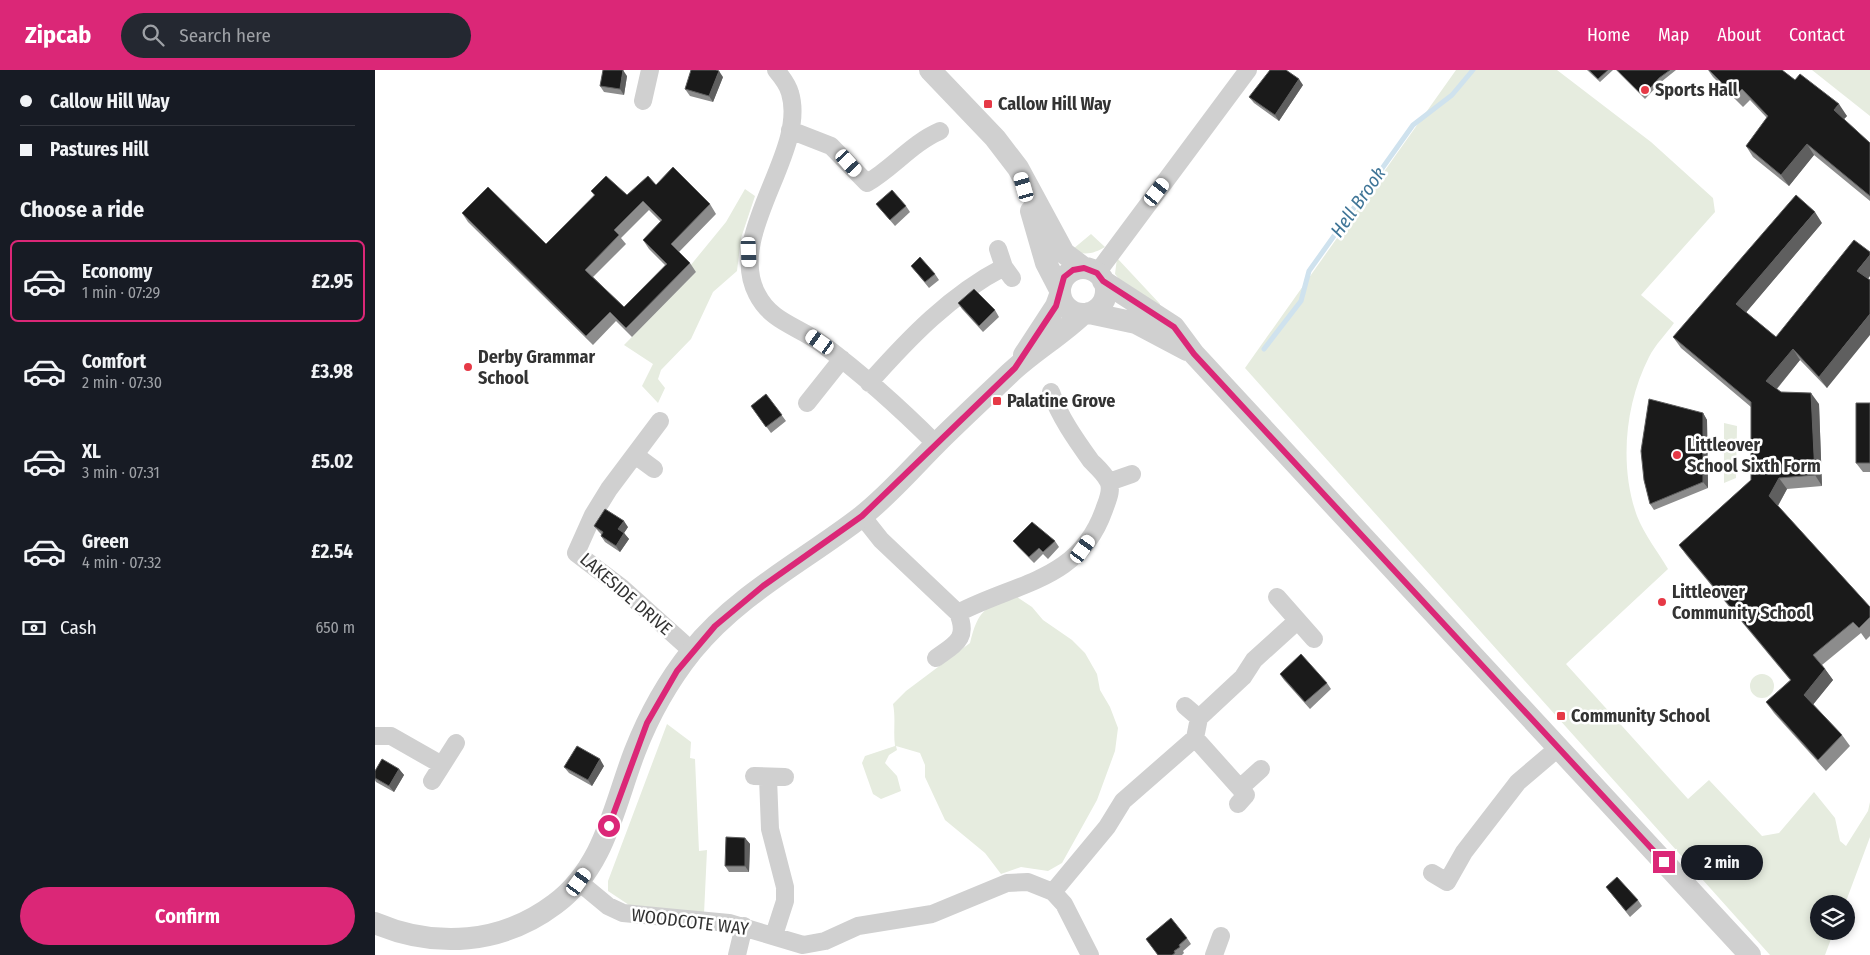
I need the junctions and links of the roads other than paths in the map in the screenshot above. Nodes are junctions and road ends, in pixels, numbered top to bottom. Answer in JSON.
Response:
{"nodes":[{"id":1,"x":650,"y":70,"type":"edge"},
{"id":2,"x":776,"y":70,"type":"edge"},
{"id":3,"x":930,"y":70,"type":"edge"},
{"id":4,"x":1248,"y":70,"type":"edge"},
{"id":5,"x":643,"y":101,"type":"dead end"},
{"id":6,"x":790,"y":130,"type":"junction"},
{"id":7,"x":940,"y":131,"type":"dead end"},
{"id":8,"x":1018,"y":168,"type":"junction"},
{"id":9,"x":998,"y":249,"type":"dead end"},
{"id":10,"x":1095,"y":274,"type":"junction"},
{"id":11,"x":1060,"y":292,"type":"junction"},
{"id":12,"x":1086,"y":313,"type":"junction"},
{"id":13,"x":1194,"y":354,"type":"junction"},
{"id":14,"x":842,"y":359,"type":"junction"},
{"id":15,"x":1015,"y":368,"type":"junction"},
{"id":16,"x":869,"y":383,"type":"junction"},
{"id":17,"x":1051,"y":392,"type":"dead end"},
{"id":18,"x":807,"y":403,"type":"dead end"},
{"id":19,"x":660,"y":421,"type":"dead end"},
{"id":20,"x":936,"y":444,"type":"junction"},
{"id":21,"x":635,"y":455,"type":"junction"},
{"id":22,"x":654,"y":469,"type":"dead end"},
{"id":23,"x":1132,"y":474,"type":"dead end"},
{"id":24,"x":1109,"y":482,"type":"junction"},
{"id":25,"x":862,"y":516,"type":"junction"},
{"id":26,"x":1277,"y":597,"type":"dead end"},
{"id":27,"x":958,"y":612,"type":"junction"},
{"id":28,"x":1297,"y":621,"type":"junction"},
{"id":29,"x":1314,"y":639,"type":"dead end"},
{"id":30,"x":692,"y":651,"type":"junction"},
{"id":31,"x":936,"y":658,"type":"dead end"},
{"id":32,"x":1185,"y":706,"type":"dead end"},
{"id":33,"x":1199,"y":718,"type":"junction"},
{"id":34,"x":375,"y":736,"type":"edge"},
{"id":35,"x":1195,"y":738,"type":"junction"},
{"id":36,"x":456,"y":743,"type":"dead end"},
{"id":37,"x":1558,"y":748,"type":"junction"},
{"id":38,"x":442,"y":765,"type":"junction"},
{"id":39,"x":1261,"y":769,"type":"dead end"},
{"id":40,"x":769,"y":777,"type":"dead end"},
{"id":41,"x":432,"y":781,"type":"dead end"},
{"id":42,"x":1432,"y":874,"type":"dead end"},
{"id":43,"x":579,"y":882,"type":"junction"},
{"id":44,"x":1053,"y":892,"type":"junction"},
{"id":45,"x":375,"y":923,"type":"edge"},
{"id":46,"x":744,"y":926,"type":"junction"},
{"id":47,"x":774,"y":935,"type":"junction"},
{"id":48,"x":1221,"y":936,"type":"dead end"},
{"id":49,"x":827,"y":948,"type":"edge"},
{"id":50,"x":737,"y":955,"type":"edge"},
{"id":51,"x":1090,"y":955,"type":"edge"},
{"id":52,"x":1214,"y":955,"type":"edge"},
{"id":53,"x":1750,"y":955,"type":"edge"}],
"edges":[{"from":1,"to":5,"type":"street"},
{"from":2,"to":6,"type":"street"},
{"from":3,"to":8,"type":"street"},
{"from":4,"to":10,"type":"street"},
{"from":6,"to":7,"type":"street"},
{"from":6,"to":14,"type":"street"},
{"from":8,"to":10,"type":"street"},
{"from":8,"to":11,"type":"street"},
{"from":9,"to":16,"type":"street"},
{"from":10,"to":11,"type":"street"},
{"from":10,"to":12,"type":"street"},
{"from":10,"to":13,"type":"street"},
{"from":11,"to":12,"type":"street"},
{"from":11,"to":15,"type":"street"},
{"from":12,"to":13,"type":"street"},
{"from":12,"to":15,"type":"street"},
{"from":13,"to":37,"type":"street"},
{"from":14,"to":16,"type":"street"},
{"from":14,"to":18,"type":"street"},
{"from":15,"to":20,"type":"street"},
{"from":16,"to":20,"type":"street"},
{"from":17,"to":24,"type":"street"},
{"from":19,"to":21,"type":"street","name":"LAKESIDE DRIVE"},
{"from":20,"to":25,"type":"street"},
{"from":21,"to":22,"type":"street"},
{"from":21,"to":30,"type":"street","name":"LAKESIDE DRIVE"},
{"from":23,"to":24,"type":"street"},
{"from":24,"to":27,"type":"street"},
{"from":25,"to":27,"type":"street"},
{"from":25,"to":30,"type":"street"},
{"from":26,"to":28,"type":"street"},
{"from":27,"to":31,"type":"street"},
{"from":28,"to":29,"type":"street"},
{"from":28,"to":33,"type":"street"},
{"from":30,"to":43,"type":"street"},
{"from":32,"to":33,"type":"street"},
{"from":33,"to":35,"type":"street"},
{"from":34,"to":38,"type":"street"},
{"from":35,"to":39,"type":"street"},
{"from":35,"to":44,"type":"street"},
{"from":36,"to":38,"type":"street"},
{"from":37,"to":42,"type":"street"},
{"from":37,"to":53,"type":"street"},
{"from":38,"to":41,"type":"street"},
{"from":40,"to":47,"type":"street"},
{"from":43,"to":45,"type":"street"},
{"from":43,"to":46,"type":"street","name":"WOODCOTE WAY"},
{"from":44,"to":49,"type":"street","name":"WOODCOTE WAY"},
{"from":44,"to":51,"type":"street"},
{"from":46,"to":47,"type":"street","name":"WOODCOTE WAY"},
{"from":46,"to":50,"type":"street"},
{"from":47,"to":49,"type":"street","name":"WOODCOTE WAY"},
{"from":48,"to":52,"type":"street"}]}
